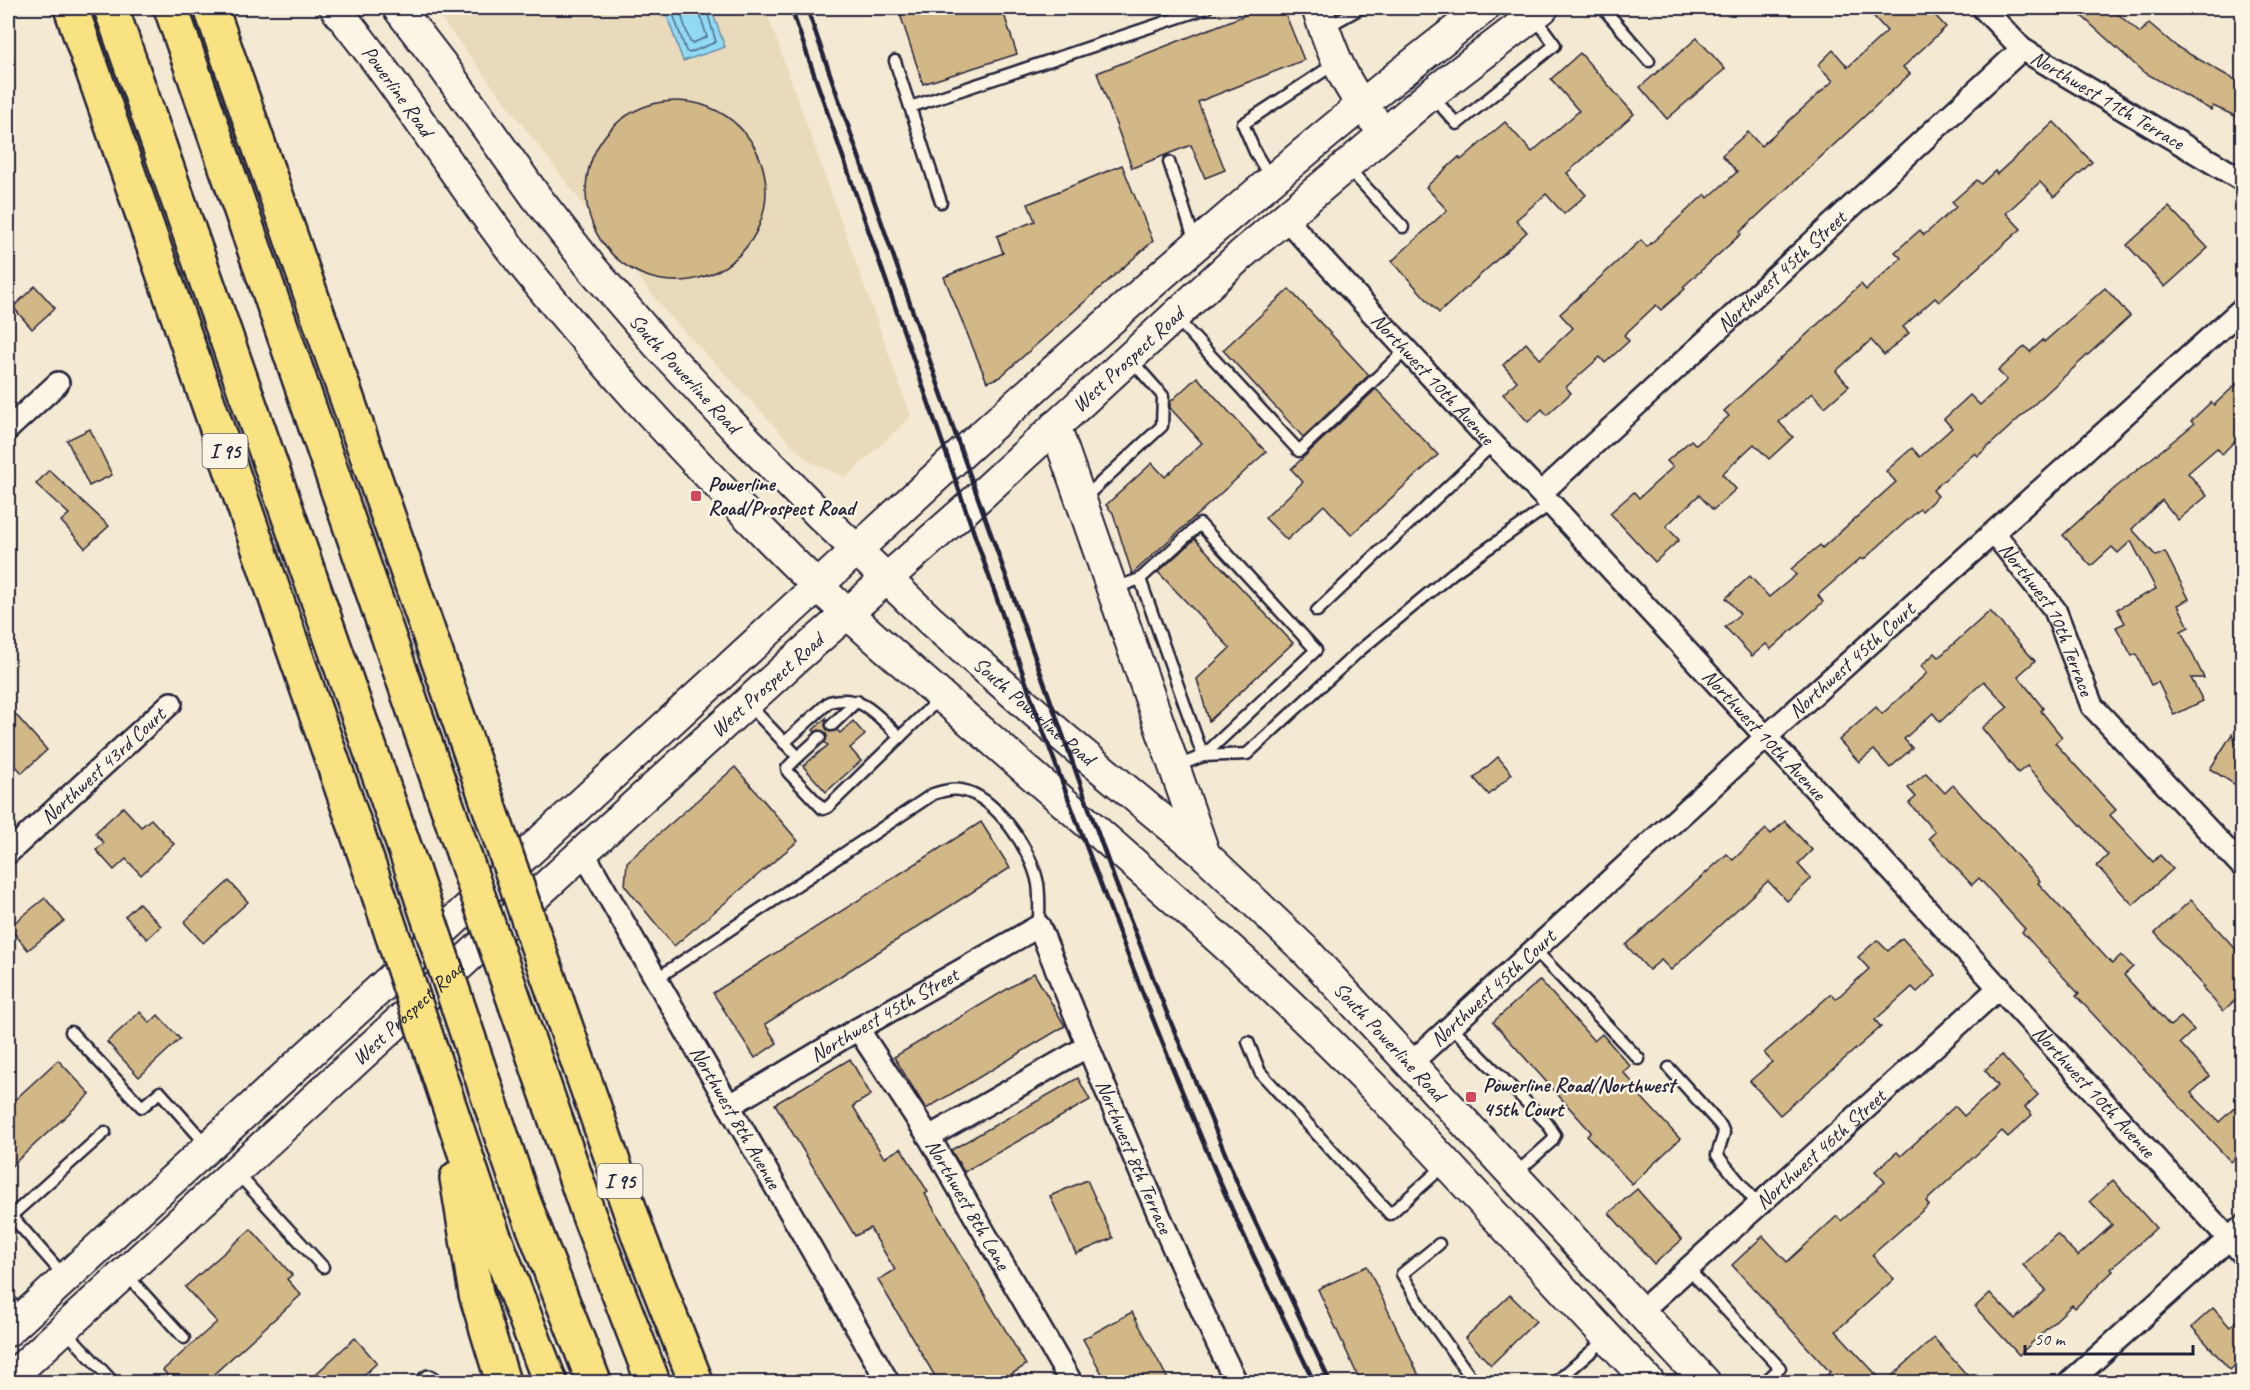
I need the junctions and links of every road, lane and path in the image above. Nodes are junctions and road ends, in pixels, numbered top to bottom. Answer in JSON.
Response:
{"nodes":[{"id":1,"x":70,"y":8,"type":"edge"},
{"id":2,"x":111,"y":8,"type":"edge"},
{"id":3,"x":171,"y":8,"type":"edge"},
{"id":4,"x":211,"y":8,"type":"edge"},
{"id":5,"x":336,"y":8,"type":"edge"},
{"id":6,"x":398,"y":8,"type":"edge"},
{"id":7,"x":1208,"y":8,"type":"edge"},
{"id":8,"x":1361,"y":8,"type":"edge"},
{"id":9,"x":1484,"y":8,"type":"edge"},
{"id":10,"x":1603,"y":8,"type":"edge"},
{"id":11,"x":1983,"y":8,"type":"edge"},
{"id":12,"x":1538,"y":11,"type":"edge"},
{"id":13,"x":1320,"y":18,"type":"edge"},
{"id":14,"x":2022,"y":49,"type":"junction"},
{"id":15,"x":895,"y":61,"type":"dead end"},
{"id":16,"x":1649,"y":61,"type":"dead end"},
{"id":17,"x":1337,"y":63,"type":"junction"},
{"id":18,"x":1431,"y":94,"type":"junction"},
{"id":19,"x":1361,"y":105,"type":"junction"},
{"id":20,"x":910,"y":107,"type":"junction"},
{"id":21,"x":1384,"y":133,"type":"junction"},
{"id":22,"x":437,"y":146,"type":"joint"},
{"id":23,"x":1169,"y":162,"type":"dead end"},
{"id":24,"x":1345,"y":165,"type":"junction"},
{"id":25,"x":1272,"y":180,"type":"junction"},
{"id":26,"x":2242,"y":180,"type":"edge"},
{"id":27,"x":941,"y":202,"type":"dead end"},
{"id":28,"x":1284,"y":217,"type":"junction"},
{"id":29,"x":1403,"y":227,"type":"dead end"},
{"id":30,"x":1196,"y":245,"type":"junction"},
{"id":31,"x":2241,"y":312,"type":"edge"},
{"id":32,"x":1174,"y":316,"type":"junction"},
{"id":33,"x":1406,"y":350,"type":"junction"},
{"id":34,"x":1129,"y":358,"type":"junction"},
{"id":35,"x":58,"y":383,"type":"dead end"},
{"id":36,"x":1055,"y":426,"type":"junction"},
{"id":37,"x":8,"y":429,"type":"edge"},
{"id":38,"x":1493,"y":444,"type":"junction"},
{"id":39,"x":1546,"y":498,"type":"junction"},
{"id":40,"x":1081,"y":501,"type":"junction"},
{"id":41,"x":1994,"y":533,"type":"junction"},
{"id":42,"x":856,"y":550,"type":"junction"},
{"id":43,"x":887,"y":579,"type":"junction"},
{"id":44,"x":1140,"y":579,"type":"junction"},
{"id":45,"x":818,"y":585,"type":"junction"},
{"id":46,"x":1112,"y":589,"type":"junction"},
{"id":47,"x":1317,"y":611,"type":"dead end"},
{"id":48,"x":848,"y":613,"type":"junction"},
{"id":49,"x":942,"y":696,"type":"junction"},
{"id":50,"x":858,"y":701,"type":"junction"},
{"id":51,"x":171,"y":703,"type":"dead end"},
{"id":52,"x":747,"y":703,"type":"junction"},
{"id":53,"x":832,"y":725,"type":"dead end"},
{"id":54,"x":820,"y":737,"type":"dead end"},
{"id":55,"x":900,"y":737,"type":"junction"},
{"id":56,"x":1766,"y":737,"type":"junction"},
{"id":57,"x":784,"y":743,"type":"junction"},
{"id":58,"x":1203,"y":756,"type":"junction"},
{"id":59,"x":798,"y":757,"type":"junction"},
{"id":60,"x":1173,"y":767,"type":"junction"},
{"id":61,"x":583,"y":852,"type":"junction"},
{"id":62,"x":8,"y":853,"type":"edge"},
{"id":63,"x":1204,"y":855,"type":"junction"},
{"id":64,"x":2242,"y":866,"type":"edge"},
{"id":65,"x":1039,"y":926,"type":"junction"},
{"id":66,"x":1535,"y":950,"type":"junction"},
{"id":67,"x":656,"y":979,"type":"junction"},
{"id":68,"x":2000,"y":987,"type":"junction"},
{"id":69,"x":1451,"y":1026,"type":"junction"},
{"id":70,"x":858,"y":1029,"type":"junction"},
{"id":71,"x":72,"y":1032,"type":"dead end"},
{"id":72,"x":1248,"y":1042,"type":"dead end"},
{"id":73,"x":1088,"y":1046,"type":"junction"},
{"id":74,"x":1639,"y":1059,"type":"dead end"},
{"id":75,"x":1411,"y":1063,"type":"junction"},
{"id":76,"x":1669,"y":1068,"type":"dead end"},
{"id":77,"x":439,"y":1075,"type":"junction"},
{"id":78,"x":729,"y":1106,"type":"junction"},
{"id":79,"x":105,"y":1132,"type":"dead end"},
{"id":80,"x":929,"y":1137,"type":"junction"},
{"id":81,"x":208,"y":1147,"type":"junction"},
{"id":82,"x":1446,"y":1164,"type":"junction"},
{"id":83,"x":236,"y":1171,"type":"junction"},
{"id":84,"x":1514,"y":1175,"type":"junction"},
{"id":85,"x":1758,"y":1205,"type":"junction"},
{"id":86,"x":9,"y":1214,"type":"edge"},
{"id":87,"x":2238,"y":1240,"type":"edge"},
{"id":88,"x":1439,"y":1244,"type":"dead end"},
{"id":89,"x":323,"y":1267,"type":"dead end"},
{"id":90,"x":1688,"y":1269,"type":"junction"},
{"id":91,"x":125,"y":1273,"type":"junction"},
{"id":92,"x":65,"y":1278,"type":"junction"},
{"id":93,"x":1574,"y":1302,"type":"junction"},
{"id":94,"x":1640,"y":1312,"type":"junction"},
{"id":95,"x":13,"y":1316,"type":"edge"},
{"id":96,"x":64,"y":1329,"type":"junction"},
{"id":97,"x":184,"y":1338,"type":"dead end"},
{"id":98,"x":1607,"y":1338,"type":"junction"},
{"id":99,"x":1684,"y":1360,"type":"junction"},
{"id":100,"x":8,"y":1380,"type":"edge"},
{"id":101,"x":113,"y":1383,"type":"edge"},
{"id":102,"x":503,"y":1383,"type":"edge"},
{"id":103,"x":550,"y":1383,"type":"edge"},
{"id":104,"x":594,"y":1383,"type":"edge"},
{"id":105,"x":653,"y":1383,"type":"edge"},
{"id":106,"x":696,"y":1383,"type":"edge"},
{"id":107,"x":888,"y":1383,"type":"edge"},
{"id":108,"x":1071,"y":1383,"type":"edge"},
{"id":109,"x":1236,"y":1383,"type":"edge"},
{"id":110,"x":1474,"y":1383,"type":"edge"},
{"id":111,"x":1556,"y":1383,"type":"edge"},
{"id":112,"x":1649,"y":1383,"type":"edge"},
{"id":113,"x":1705,"y":1383,"type":"edge"},
{"id":114,"x":1766,"y":1383,"type":"edge"},
{"id":115,"x":2070,"y":1383,"type":"edge"}],
"edges":[{"from":1,"to":77,"type":"highway","number":"I 95","bridge":true},
{"from":2,"to":104,"type":"highway","bridge":true},
{"from":3,"to":105,"type":"highway","bridge":true},
{"from":4,"to":106,"type":"highway","number":"I 95","bridge":true},
{"from":5,"to":22,"type":"main road","name":"Powerline Road"},
{"from":6,"to":42,"type":"main road","name":"South Powerline Road"},
{"from":7,"to":20,"type":"lane"},
{"from":8,"to":13,"type":"lane"},
{"from":9,"to":19,"type":"main road","name":"West Prospect Road"},
{"from":10,"to":16,"type":"lane"},
{"from":11,"to":14,"type":"street","name":"Northwest 11th Terrace"},
{"from":12,"to":18,"type":"main road","name":"West Prospect Road"},
{"from":12,"to":18,"type":"lane"},
{"from":13,"to":17,"type":"main road"},
{"from":14,"to":26,"type":"street","name":"Northwest 11th Terrace"},
{"from":14,"to":39,"type":"street","name":"Northwest 45th Street"},
{"from":15,"to":20,"type":"lane"},
{"from":17,"to":19,"type":"main road"},
{"from":17,"to":25,"type":"lane"},
{"from":18,"to":21,"type":"main road","name":"West Prospect Road"},
{"from":19,"to":21,"type":"main road"},
{"from":19,"to":25,"type":"main road","name":"West Prospect Road"},
{"from":20,"to":27,"type":"lane"},
{"from":21,"to":24,"type":"main road","name":"West Prospect Road"},
{"from":22,"to":45,"type":"main road","name":"South Powerline Road"},
{"from":23,"to":30,"type":"lane"},
{"from":24,"to":28,"type":"main road","name":"West Prospect Road"},
{"from":24,"to":29,"type":"lane"},
{"from":25,"to":30,"type":"main road","name":"West Prospect Road"},
{"from":28,"to":32,"type":"main road","name":"West Prospect Road"},
{"from":28,"to":33,"type":"street","name":"Northwest 10th Avenue"},
{"from":30,"to":42,"type":"main road","name":"West Prospect Road"},
{"from":31,"to":41,"type":"street","name":"Northwest 45th Court"},
{"from":32,"to":33,"type":"lane"},
{"from":32,"to":34,"type":"main road","name":"West Prospect Road"},
{"from":33,"to":38,"type":"street","name":"Northwest 10th Avenue"},
{"from":34,"to":36,"type":"main road","name":"West Prospect Road"},
{"from":34,"to":40,"type":"lane"},
{"from":35,"to":37,"type":"street"},
{"from":36,"to":40,"type":"main road"},
{"from":36,"to":43,"type":"main road","name":"West Prospect Road"},
{"from":38,"to":39,"type":"street","name":"Northwest 10th Avenue"},
{"from":38,"to":47,"type":"lane"},
{"from":39,"to":56,"type":"street","name":"Northwest 10th Avenue"},
{"from":39,"to":58,"type":"lane"},
{"from":40,"to":46,"type":"main road"},
{"from":41,"to":56,"type":"street","name":"Northwest 45th Court"},
{"from":41,"to":64,"type":"street","name":"Northwest 10th Terrace"},
{"from":42,"to":43,"type":"main road","name":"South Powerline Road"},
{"from":42,"to":45,"type":"main road","name":"West Prospect Road"},
{"from":43,"to":48,"type":"main road","name":"West Prospect Road"},
{"from":43,"to":63,"type":"main road","name":"South Powerline Road"},
{"from":44,"to":46,"type":"lane"},
{"from":44,"to":58,"type":"lane"},
{"from":44,"to":58,"type":"lane"},
{"from":45,"to":48,"type":"main road","name":"South Powerline Road"},
{"from":45,"to":81,"type":"main road","name":"West Prospect Road"},
{"from":46,"to":60,"type":"main road"},
{"from":48,"to":49,"type":"main road","name":"South Powerline Road"},
{"from":48,"to":52,"type":"main road","name":"West Prospect Road"},
{"from":49,"to":55,"type":"lane"},
{"from":49,"to":82,"type":"main road","name":"South Powerline Road"},
{"from":50,"to":53,"type":"lane"},
{"from":50,"to":55,"type":"lane"},
{"from":50,"to":57,"type":"lane"},
{"from":51,"to":62,"type":"street","name":"Northwest 43rd Court"},
{"from":52,"to":57,"type":"lane"},
{"from":52,"to":61,"type":"main road","name":"West Prospect Road"},
{"from":54,"to":59,"type":"lane"},
{"from":55,"to":59,"type":"lane"},
{"from":56,"to":66,"type":"street","name":"Northwest 45th Court"},
{"from":56,"to":68,"type":"street","name":"Northwest 10th Avenue"},
{"from":57,"to":59,"type":"lane"},
{"from":58,"to":60,"type":"lane"},
{"from":60,"to":63,"type":"main road"},
{"from":61,"to":67,"type":"street","name":"Northwest 8th Avenue"},
{"from":61,"to":83,"type":"main road","name":"West Prospect Road"},
{"from":63,"to":75,"type":"main road","name":"South Powerline Road"},
{"from":65,"to":67,"type":"lane"},
{"from":65,"to":70,"type":"street","name":"Northwest 45th Street"},
{"from":65,"to":73,"type":"street","name":"Northwest 8th Terrace"},
{"from":66,"to":69,"type":"street","name":"Northwest 45th Court"},
{"from":66,"to":74,"type":"lane"},
{"from":67,"to":78,"type":"street","name":"Northwest 8th Avenue"},
{"from":68,"to":85,"type":"street","name":"Northwest 46th Street"},
{"from":68,"to":87,"type":"street","name":"Northwest 10th Avenue"},
{"from":69,"to":75,"type":"street","name":"Northwest 45th Court"},
{"from":69,"to":84,"type":"lane"},
{"from":70,"to":78,"type":"street","name":"Northwest 45th Street"},
{"from":70,"to":80,"type":"street","name":"Northwest 8th Lane"},
{"from":71,"to":81,"type":"lane"},
{"from":72,"to":82,"type":"lane"},
{"from":73,"to":80,"type":"street"},
{"from":73,"to":109,"type":"street","name":"Northwest 8th Terrace"},
{"from":75,"to":84,"type":"main road","name":"South Powerline Road"},
{"from":76,"to":85,"type":"lane"},
{"from":77,"to":102,"type":"highway"},
{"from":77,"to":103,"type":"highway","number":"I 95"},
{"from":78,"to":107,"type":"street","name":"Northwest 8th Avenue"},
{"from":79,"to":86,"type":"lane"},
{"from":80,"to":108,"type":"street","name":"Northwest 8th Lane"},
{"from":81,"to":92,"type":"main road","name":"West Prospect Road"},
{"from":82,"to":93,"type":"main road","name":"South Powerline Road"},
{"from":83,"to":89,"type":"lane"},
{"from":83,"to":91,"type":"main road","name":"West Prospect Road"},
{"from":84,"to":94,"type":"main road","name":"South Powerline Road"},
{"from":85,"to":90,"type":"street","name":"Northwest 46th Street"},
{"from":86,"to":92,"type":"lane"},
{"from":87,"to":115,"type":"street"},
{"from":88,"to":110,"type":"lane"},
{"from":90,"to":94,"type":"street","name":"Northwest 46th Street"},
{"from":90,"to":114,"type":"lane"},
{"from":91,"to":96,"type":"main road","name":"West Prospect Road"},
{"from":91,"to":97,"type":"lane"},
{"from":92,"to":95,"type":"main road","name":"West Prospect Road"},
{"from":93,"to":94,"type":"main road"},
{"from":93,"to":98,"type":"main road","name":"South Powerline Road"},
{"from":94,"to":99,"type":"main road","name":"South Powerline Road"},
{"from":96,"to":100,"type":"main road","name":"West Prospect Road"},
{"from":96,"to":101,"type":"lane"},
{"from":98,"to":99,"type":"main road"},
{"from":98,"to":111,"type":"lane"},
{"from":98,"to":112,"type":"main road","name":"South Powerline Road"},
{"from":99,"to":113,"type":"main road","name":"South Powerline Road"}]}
